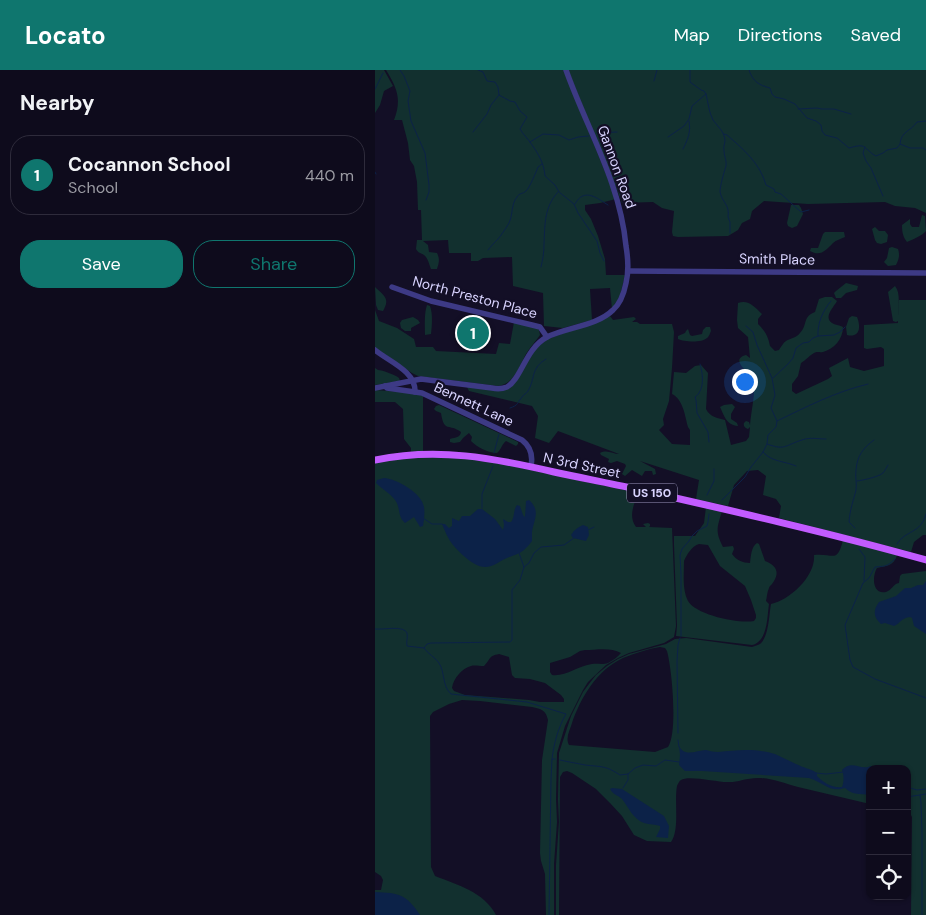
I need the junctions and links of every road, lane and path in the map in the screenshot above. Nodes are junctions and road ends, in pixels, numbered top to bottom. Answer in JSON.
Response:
{"nodes":[{"id":1,"x":566,"y":70,"type":"edge"},
{"id":2,"x":628,"y":271,"type":"junction"},
{"id":3,"x":926,"y":273,"type":"edge"},
{"id":4,"x":392,"y":287,"type":"dead end"},
{"id":5,"x":547,"y":337,"type":"junction"},
{"id":6,"x":375,"y":350,"type":"edge"},
{"id":7,"x":412,"y":380,"type":"junction"},
{"id":8,"x":385,"y":386,"type":"junction"},
{"id":9,"x":375,"y":388,"type":"edge"},
{"id":10,"x":415,"y":392,"type":"junction"},
{"id":11,"x":375,"y":460,"type":"edge"},
{"id":12,"x":531,"y":466,"type":"junction"},
{"id":13,"x":926,"y":560,"type":"edge"}],
"edges":[{"from":1,"to":2,"type":"street","name":"Gannon Road"},
{"from":2,"to":3,"type":"street","name":"Smith Place"},
{"from":2,"to":5,"type":"street","name":"Gannon Road"},
{"from":4,"to":5,"type":"street","name":"North Preston Place"},
{"from":5,"to":7,"type":"street","name":"Gannon Road"},
{"from":6,"to":7,"type":"street"},
{"from":7,"to":8,"type":"street"},
{"from":7,"to":10,"type":"street","name":"Bennett Lane"},
{"from":8,"to":9,"type":"street"},
{"from":8,"to":10,"type":"street"},
{"from":10,"to":12,"type":"street","name":"Bennett Lane"},
{"from":11,"to":12,"type":"main road","name":"N 3rd Street","number":"US 150"},
{"from":12,"to":13,"type":"main road","name":"N 3rd Street","number":"US 150"}]}
